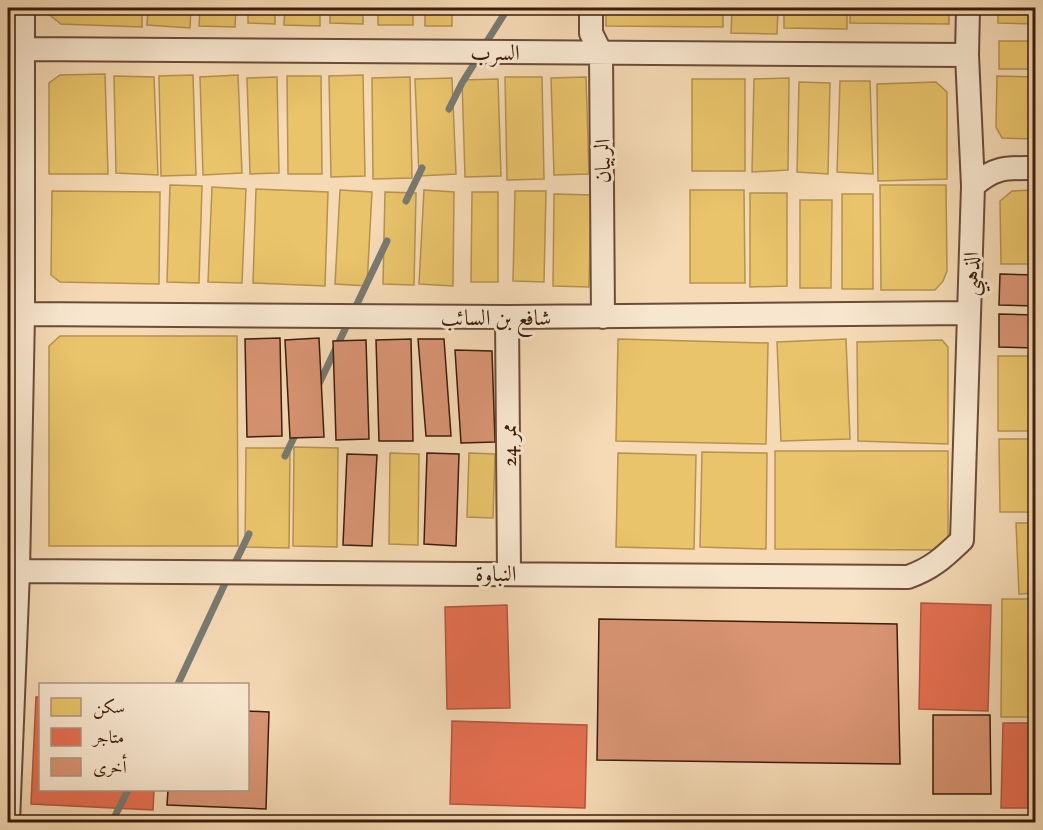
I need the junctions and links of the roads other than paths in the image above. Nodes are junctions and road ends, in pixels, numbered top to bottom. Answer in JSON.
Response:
{"nodes":[{"id":1,"x":23,"y":8,"type":"edge"},
{"id":2,"x":591,"y":8,"type":"edge"},
{"id":3,"x":968,"y":8,"type":"edge"},
{"id":4,"x":23,"y":49,"type":"junction"},
{"id":5,"x":601,"y":53,"type":"junction"},
{"id":6,"x":967,"y":55,"type":"junction"},
{"id":7,"x":15,"y":110,"type":"edge"},
{"id":8,"x":1035,"y":168,"type":"edge"},
{"id":9,"x":973,"y":186,"type":"junction"},
{"id":10,"x":969,"y":313,"type":"junction"},
{"id":11,"x":24,"y":314,"type":"junction"},
{"id":12,"x":507,"y":317,"type":"junction"},
{"id":13,"x":603,"y":317,"type":"junction"},
{"id":14,"x":962,"y":540,"type":"joint"},
{"id":15,"x":18,"y":571,"type":"junction"},
{"id":16,"x":509,"y":573,"type":"junction"},
{"id":17,"x":8,"y":822,"type":"edge"}],
"edges":[{"from":1,"to":4,"type":"street"},
{"from":2,"to":5,"type":"street","name":"الربيان"},
{"from":3,"to":6,"type":"street","name":"الذهبي"},
{"from":4,"to":5,"type":"street","name":"السرب"},
{"from":4,"to":7,"type":"street"},
{"from":5,"to":6,"type":"street","name":"السرب"},
{"from":5,"to":13,"type":"street","name":"الربيان"},
{"from":6,"to":9,"type":"street","name":"الذهبي"},
{"from":7,"to":11,"type":"street"},
{"from":8,"to":9,"type":"street"},
{"from":9,"to":10,"type":"street","name":"الذهبي"},
{"from":10,"to":13,"type":"street","name":"شافع بن السائب"},
{"from":10,"to":14,"type":"street","name":"الذهبي"},
{"from":11,"to":12,"type":"street","name":"شافع بن السائب"},
{"from":11,"to":15,"type":"street"},
{"from":12,"to":13,"type":"street","name":"شافع بن السائب"},
{"from":12,"to":16,"type":"street","name":"ممر 24"},
{"from":14,"to":16,"type":"street","name":"النباوة"},
{"from":15,"to":16,"type":"street","name":"النباوة"},
{"from":15,"to":17,"type":"street"}]}
